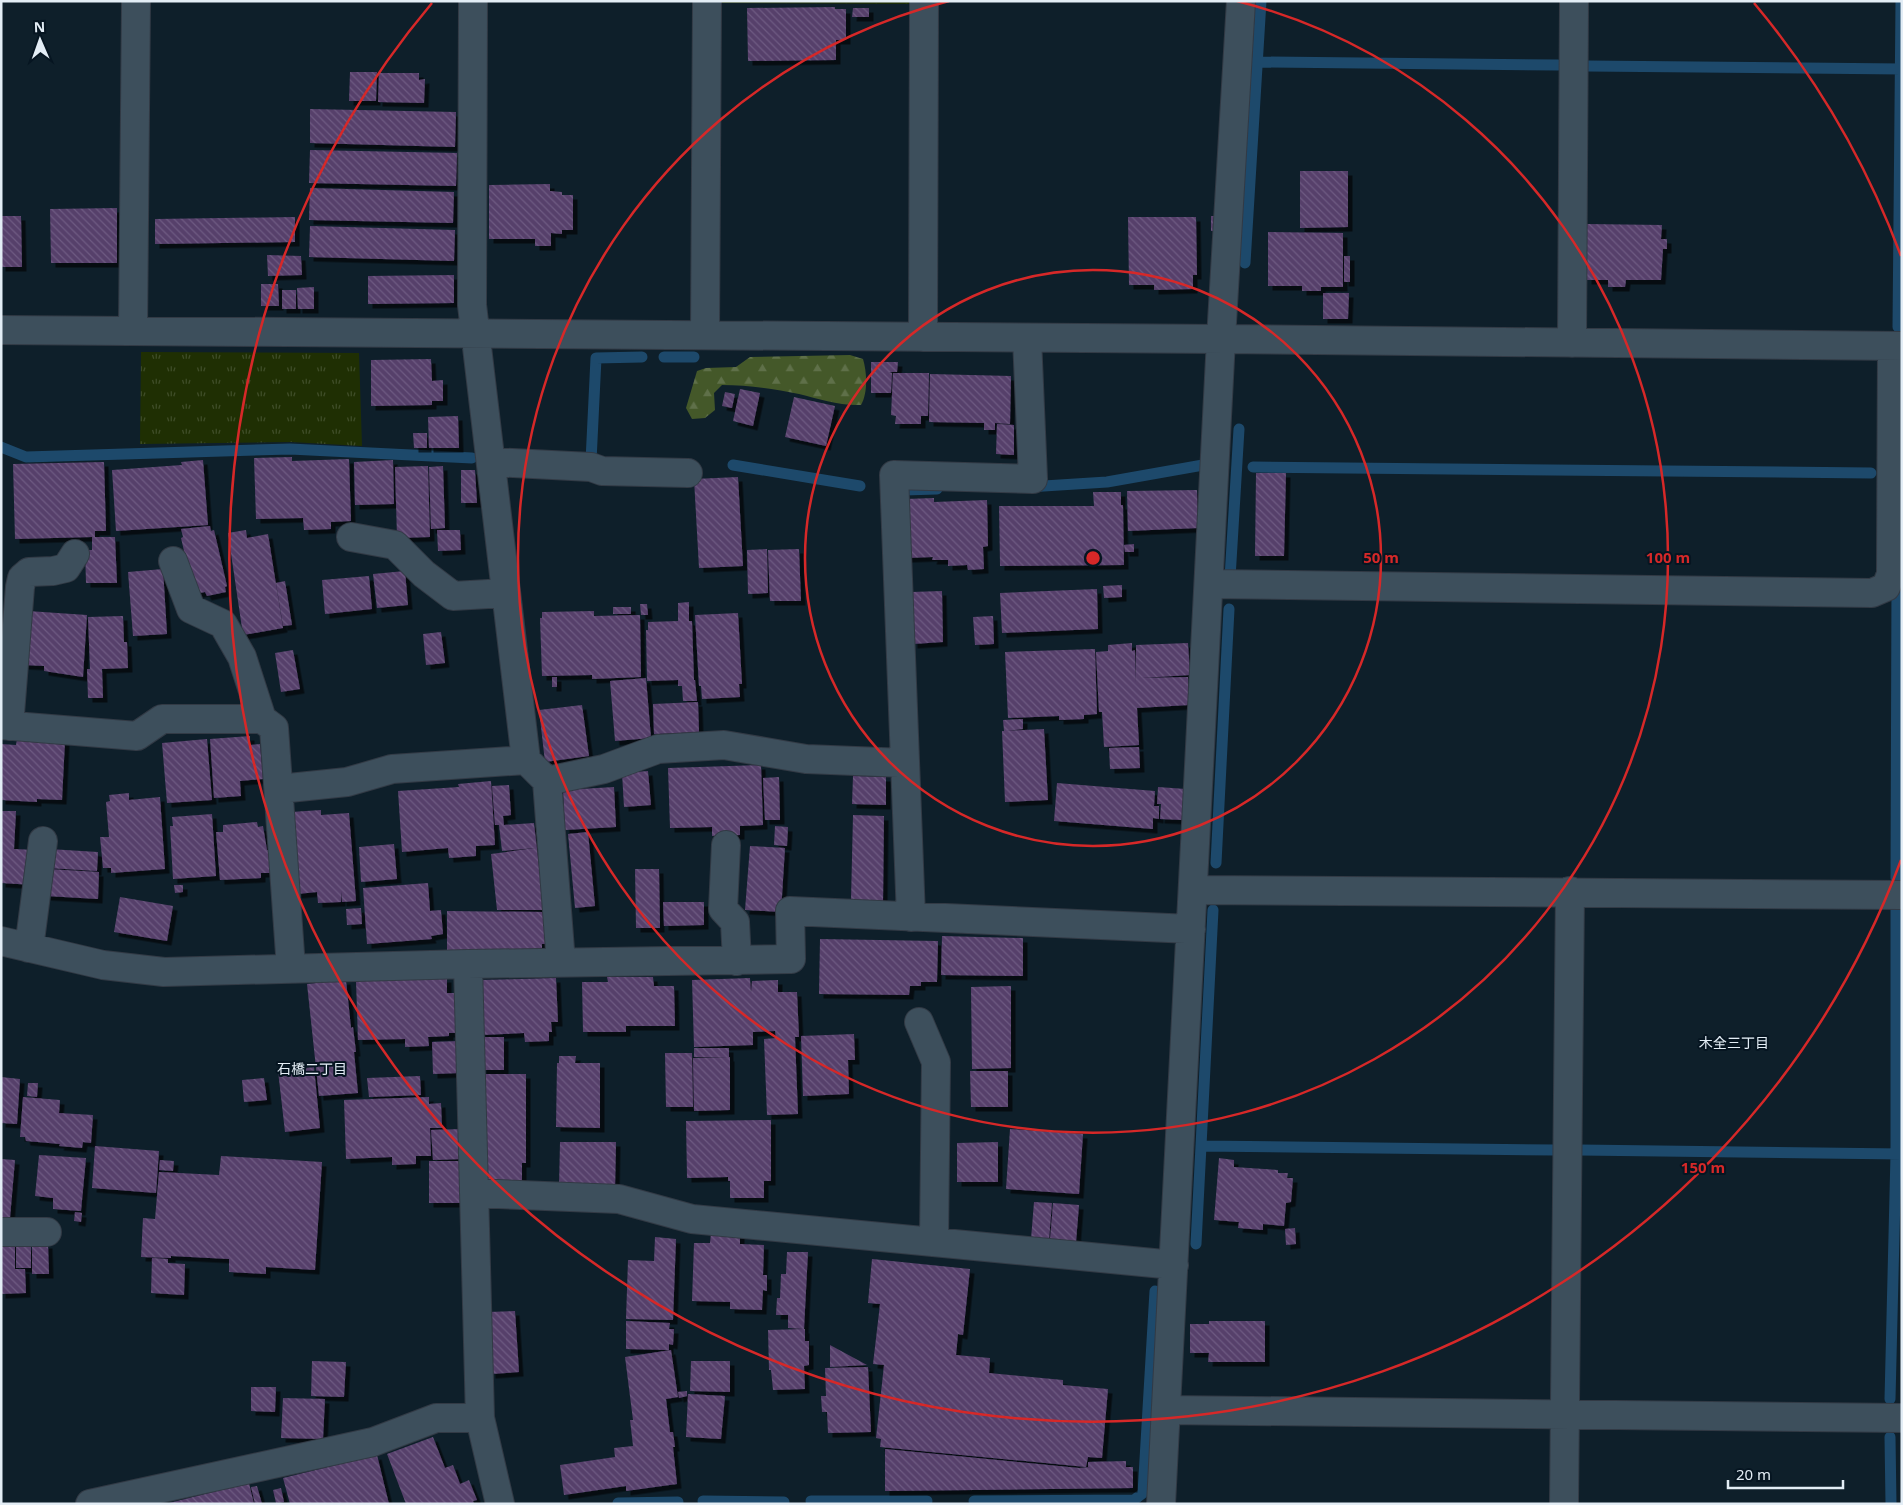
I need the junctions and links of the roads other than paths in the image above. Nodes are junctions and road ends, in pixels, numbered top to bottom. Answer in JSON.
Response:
{"nodes":[{"id":1,"x":136,"y":1,"type":"edge"},
{"id":2,"x":473,"y":1,"type":"edge"},
{"id":3,"x":707,"y":1,"type":"edge"},
{"id":4,"x":924,"y":1,"type":"edge"},
{"id":5,"x":1241,"y":1,"type":"edge"},
{"id":6,"x":1574,"y":1,"type":"edge"},
{"id":7,"x":1,"y":330,"type":"edge"},
{"id":8,"x":133,"y":331,"type":"junction"},
{"id":9,"x":476,"y":333,"type":"junction"},
{"id":10,"x":705,"y":335,"type":"junction"},
{"id":11,"x":923,"y":337,"type":"junction"},
{"id":12,"x":1026,"y":338,"type":"junction"},
{"id":13,"x":1221,"y":339,"type":"junction"},
{"id":14,"x":1572,"y":343,"type":"junction"},
{"id":15,"x":1897,"y":346,"type":"edge"},
{"id":16,"x":491,"y":462,"type":"junction"},
{"id":17,"x":688,"y":473,"type":"dead end"},
{"id":18,"x":351,"y":537,"type":"dead end"},
{"id":19,"x":75,"y":554,"type":"dead end"},
{"id":20,"x":173,"y":561,"type":"dead end"},
{"id":21,"x":1209,"y":584,"type":"junction"},
{"id":22,"x":506,"y":592,"type":"junction"},
{"id":23,"x":262,"y":719,"type":"junction"},
{"id":24,"x":5,"y":726,"type":"edge"},
{"id":25,"x":526,"y":760,"type":"junction"},
{"id":26,"x":905,"y":762,"type":"junction"},
{"id":27,"x":547,"y":781,"type":"junction"},
{"id":28,"x":279,"y":789,"type":"junction"},
{"id":29,"x":43,"y":840,"type":"dead end"},
{"id":30,"x":726,"y":845,"type":"dead end"},
{"id":31,"x":1193,"y":890,"type":"junction"},
{"id":32,"x":1570,"y":891,"type":"junction"},
{"id":33,"x":1902,"y":894,"type":"edge"},
{"id":34,"x":911,"y":917,"type":"junction"},
{"id":35,"x":1191,"y":929,"type":"junction"},
{"id":36,"x":1,"y":941,"type":"edge"},
{"id":37,"x":29,"y":948,"type":"junction"},
{"id":38,"x":737,"y":961,"type":"junction"},
{"id":39,"x":561,"y":963,"type":"junction"},
{"id":40,"x":468,"y":964,"type":"junction"},
{"id":41,"x":291,"y":968,"type":"junction"},
{"id":42,"x":920,"y":1022,"type":"dead end"},
{"id":43,"x":474,"y":1193,"type":"junction"},
{"id":44,"x":1,"y":1232,"type":"edge"},
{"id":45,"x":47,"y":1232,"type":"dead end"},
{"id":46,"x":934,"y":1242,"type":"junction"},
{"id":47,"x":1174,"y":1265,"type":"junction"},
{"id":48,"x":1167,"y":1410,"type":"junction"},
{"id":49,"x":1565,"y":1414,"type":"junction"},
{"id":50,"x":480,"y":1418,"type":"junction"},
{"id":51,"x":1902,"y":1418,"type":"edge"},
{"id":52,"x":90,"y":1504,"type":"edge"},
{"id":53,"x":500,"y":1504,"type":"edge"},
{"id":54,"x":1161,"y":1504,"type":"edge"},
{"id":55,"x":1564,"y":1504,"type":"edge"}],
"edges":[{"from":1,"to":8,"type":"street"},
{"from":2,"to":9,"type":"street"},
{"from":3,"to":10,"type":"street"},
{"from":4,"to":11,"type":"street"},
{"from":5,"to":13,"type":"street"},
{"from":6,"to":14,"type":"street"},
{"from":7,"to":8,"type":"street"},
{"from":8,"to":9,"type":"street"},
{"from":9,"to":10,"type":"street"},
{"from":9,"to":16,"type":"street"},
{"from":10,"to":11,"type":"street"},
{"from":11,"to":12,"type":"street"},
{"from":12,"to":13,"type":"street"},
{"from":12,"to":26,"type":"street"},
{"from":13,"to":14,"type":"street"},
{"from":13,"to":21,"type":"street"},
{"from":14,"to":15,"type":"street"},
{"from":15,"to":21,"type":"street"},
{"from":16,"to":17,"type":"street"},
{"from":16,"to":22,"type":"street"},
{"from":18,"to":22,"type":"street"},
{"from":19,"to":24,"type":"street"},
{"from":20,"to":23,"type":"street"},
{"from":21,"to":31,"type":"street"},
{"from":22,"to":25,"type":"street"},
{"from":23,"to":24,"type":"street"},
{"from":23,"to":28,"type":"street"},
{"from":25,"to":27,"type":"street"},
{"from":25,"to":28,"type":"street"},
{"from":26,"to":27,"type":"street"},
{"from":26,"to":34,"type":"street"},
{"from":27,"to":39,"type":"street"},
{"from":28,"to":41,"type":"street"},
{"from":29,"to":37,"type":"street"},
{"from":30,"to":38,"type":"street"},
{"from":31,"to":32,"type":"street"},
{"from":31,"to":35,"type":"street"},
{"from":32,"to":33,"type":"street"},
{"from":32,"to":49,"type":"street"},
{"from":34,"to":35,"type":"street"},
{"from":34,"to":38,"type":"street"},
{"from":35,"to":47,"type":"street"},
{"from":36,"to":37,"type":"street"},
{"from":37,"to":41,"type":"street"},
{"from":38,"to":39,"type":"street"},
{"from":39,"to":40,"type":"street"},
{"from":40,"to":41,"type":"street"},
{"from":40,"to":43,"type":"street"},
{"from":42,"to":46,"type":"street"},
{"from":43,"to":46,"type":"street"},
{"from":43,"to":50,"type":"street"},
{"from":44,"to":45,"type":"street"},
{"from":46,"to":47,"type":"street"},
{"from":47,"to":48,"type":"street"},
{"from":48,"to":49,"type":"street"},
{"from":48,"to":54,"type":"street"},
{"from":49,"to":51,"type":"street"},
{"from":49,"to":55,"type":"street"},
{"from":50,"to":52,"type":"street"},
{"from":50,"to":53,"type":"street"}]}
